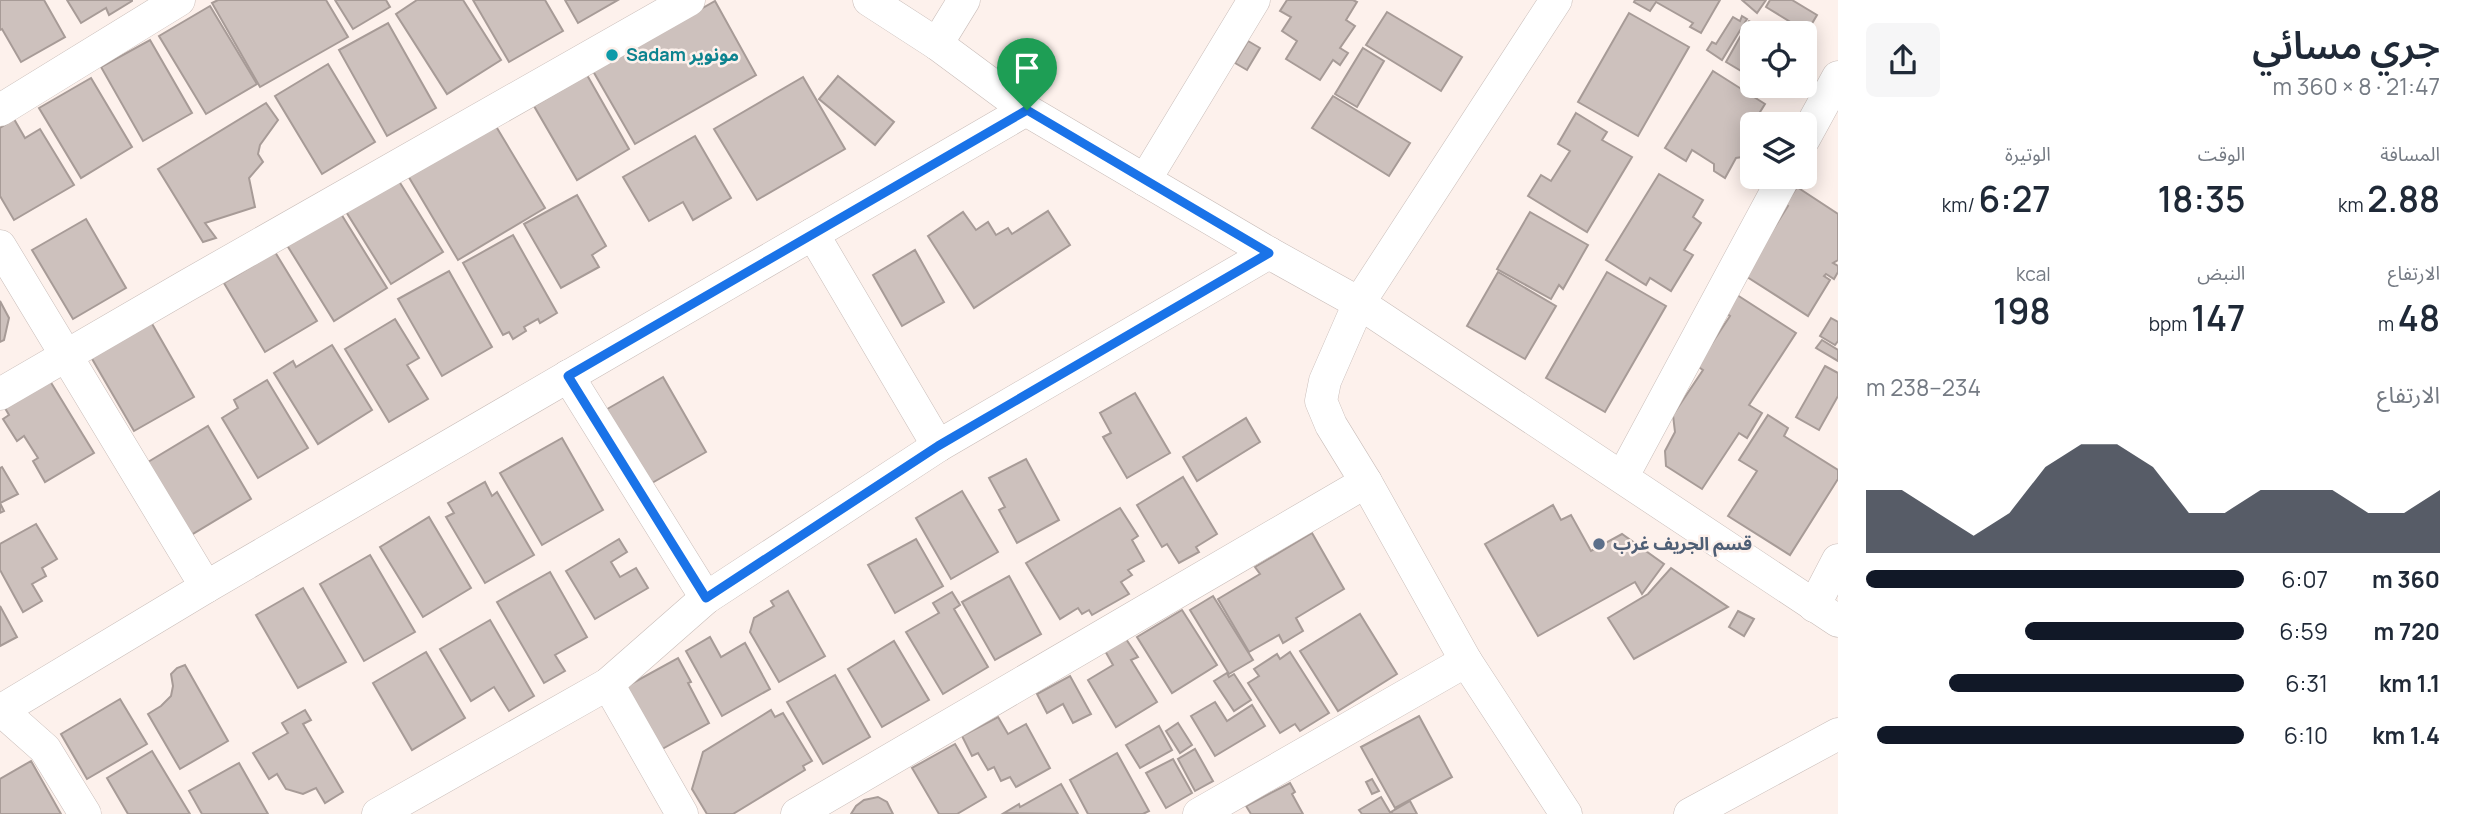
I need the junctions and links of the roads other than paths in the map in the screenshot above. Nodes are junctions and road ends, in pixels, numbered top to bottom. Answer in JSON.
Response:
{"nodes":[{"id":1,"x":180,"y":0,"type":"edge"},
{"id":2,"x":690,"y":0,"type":"edge"},
{"id":3,"x":869,"y":0,"type":"edge"},
{"id":4,"x":964,"y":0,"type":"edge"},
{"id":5,"x":1254,"y":0,"type":"edge"},
{"id":6,"x":1556,"y":0,"type":"edge"},
{"id":7,"x":937,"y":44,"type":"junction"},
{"id":8,"x":1838,"y":76,"type":"edge"},
{"id":9,"x":0,"y":110,"type":"edge"},
{"id":10,"x":1027,"y":110,"type":"junction"},
{"id":11,"x":1817,"y":115,"type":"edge"},
{"id":12,"x":1145,"y":180,"type":"junction"},
{"id":13,"x":1778,"y":189,"type":"edge"},
{"id":14,"x":813,"y":234,"type":"junction"},
{"id":15,"x":0,"y":246,"type":"edge"},
{"id":16,"x":1269,"y":253,"type":"junction"},
{"id":17,"x":1359,"y":303,"type":"junction"},
{"id":18,"x":68,"y":356,"type":"junction"},
{"id":19,"x":568,"y":376,"type":"junction"},
{"id":20,"x":0,"y":394,"type":"edge"},
{"id":21,"x":938,"y":446,"type":"junction"},
{"id":22,"x":1623,"y":476,"type":"junction"},
{"id":23,"x":1366,"y":482,"type":"junction"},
{"id":24,"x":1838,"y":560,"type":"edge"},
{"id":25,"x":206,"y":587,"type":"junction"},
{"id":26,"x":706,"y":598,"type":"junction"},
{"id":27,"x":1826,"y":614,"type":"edge"},
{"id":28,"x":1466,"y":661,"type":"junction"},
{"id":29,"x":608,"y":684,"type":"junction"},
{"id":30,"x":1,"y":710,"type":"edge"},
{"id":31,"x":1838,"y":734,"type":"edge"},
{"id":32,"x":85,"y":814,"type":"edge"},
{"id":33,"x":378,"y":814,"type":"edge"},
{"id":34,"x":682,"y":814,"type":"edge"},
{"id":35,"x":797,"y":814,"type":"edge"},
{"id":36,"x":1199,"y":814,"type":"edge"},
{"id":37,"x":1566,"y":814,"type":"edge"},
{"id":38,"x":1690,"y":814,"type":"edge"}],
"edges":[{"from":1,"to":9,"type":"street"},
{"from":2,"to":18,"type":"street"},
{"from":3,"to":7,"type":"street"},
{"from":4,"to":7,"type":"street"},
{"from":5,"to":12,"type":"street"},
{"from":6,"to":17,"type":"street"},
{"from":7,"to":10,"type":"street"},
{"from":8,"to":11,"type":"street"},
{"from":10,"to":12,"type":"street"},
{"from":10,"to":14,"type":"street"},
{"from":12,"to":16,"type":"street"},
{"from":13,"to":22,"type":"street"},
{"from":14,"to":19,"type":"street"},
{"from":14,"to":21,"type":"street"},
{"from":15,"to":18,"type":"street"},
{"from":16,"to":17,"type":"street"},
{"from":16,"to":21,"type":"street"},
{"from":17,"to":22,"type":"street"},
{"from":17,"to":23,"type":"street"},
{"from":18,"to":20,"type":"street"},
{"from":18,"to":25,"type":"street"},
{"from":19,"to":25,"type":"street"},
{"from":19,"to":26,"type":"street"},
{"from":21,"to":26,"type":"street"},
{"from":22,"to":27,"type":"street"},
{"from":23,"to":28,"type":"street"},
{"from":23,"to":35,"type":"street"},
{"from":24,"to":27,"type":"street"},
{"from":25,"to":30,"type":"street"},
{"from":26,"to":29,"type":"street"},
{"from":28,"to":36,"type":"street"},
{"from":28,"to":37,"type":"street"},
{"from":29,"to":33,"type":"street"},
{"from":29,"to":34,"type":"street"},
{"from":30,"to":32,"type":"street"},
{"from":31,"to":38,"type":"street"}]}
